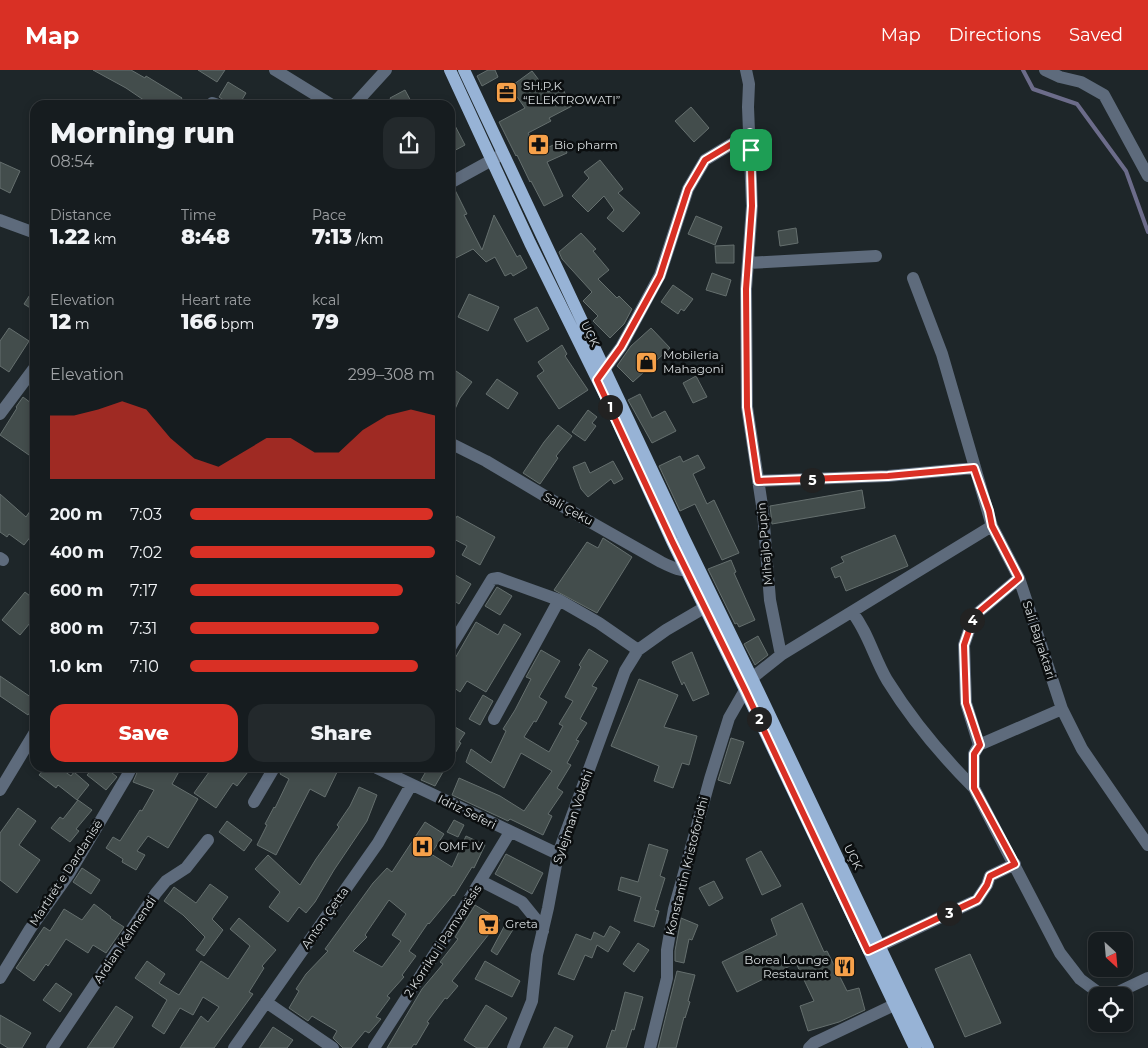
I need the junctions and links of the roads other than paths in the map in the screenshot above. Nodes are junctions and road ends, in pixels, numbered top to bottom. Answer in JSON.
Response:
{"nodes":[{"id":1,"x":275,"y":70,"type":"edge"},
{"id":2,"x":386,"y":70,"type":"edge"},
{"id":3,"x":450,"y":70,"type":"edge"},
{"id":4,"x":464,"y":70,"type":"edge"},
{"id":5,"x":746,"y":70,"type":"edge"},
{"id":6,"x":1045,"y":70,"type":"edge"},
{"id":7,"x":324,"y":100,"type":"edge"},
{"id":8,"x":359,"y":100,"type":"edge"},
{"id":9,"x":750,"y":133,"type":"junction"},
{"id":10,"x":498,"y":157,"type":"junction"},
{"id":11,"x":1148,"y":176,"type":"edge"},
{"id":12,"x":455,"y":180,"type":"edge"},
{"id":13,"x":0,"y":220,"type":"edge"},
{"id":14,"x":30,"y":231,"type":"edge"},
{"id":15,"x":876,"y":256,"type":"dead end"},
{"id":16,"x":748,"y":264,"type":"junction"},
{"id":17,"x":913,"y":278,"type":"dead end"},
{"id":18,"x":30,"y":373,"type":"edge"},
{"id":19,"x":601,"y":375,"type":"junction"},
{"id":20,"x":0,"y":414,"type":"edge"},
{"id":21,"x":455,"y":446,"type":"edge"},
{"id":22,"x":974,"y":468,"type":"junction"},
{"id":23,"x":758,"y":481,"type":"junction"},
{"id":24,"x":992,"y":526,"type":"junction"},
{"id":25,"x":693,"y":569,"type":"junction"},
{"id":26,"x":1019,"y":578,"type":"junction"},
{"id":27,"x":559,"y":600,"type":"junction"},
{"id":28,"x":710,"y":604,"type":"junction"},
{"id":29,"x":852,"y":612,"type":"junction"},
{"id":30,"x":455,"y":640,"type":"edge"},
{"id":31,"x":638,"y":650,"type":"junction"},
{"id":32,"x":781,"y":654,"type":"junction"},
{"id":33,"x":752,"y":678,"type":"junction"},
{"id":34,"x":745,"y":690,"type":"junction"},
{"id":35,"x":1062,"y":709,"type":"junction"},
{"id":36,"x":494,"y":719,"type":"dead end"},
{"id":37,"x":30,"y":740,"type":"edge"},
{"id":38,"x":980,"y":745,"type":"junction"},
{"id":39,"x":129,"y":772,"type":"edge"},
{"id":40,"x":272,"y":772,"type":"edge"},
{"id":41,"x":385,"y":772,"type":"edge"},
{"id":42,"x":411,"y":785,"type":"junction"},
{"id":43,"x":974,"y":788,"type":"junction"},
{"id":44,"x":0,"y":790,"type":"edge"},
{"id":45,"x":254,"y":802,"type":"dead end"},
{"id":46,"x":510,"y":832,"type":"junction"},
{"id":47,"x":208,"y":840,"type":"dead end"},
{"id":48,"x":1148,"y":845,"type":"edge"},
{"id":49,"x":558,"y":854,"type":"junction"},
{"id":50,"x":1015,"y":864,"type":"junction"},
{"id":51,"x":481,"y":881,"type":"junction"},
{"id":52,"x":543,"y":931,"type":"junction"},
{"id":53,"x":880,"y":946,"type":"junction"},
{"id":54,"x":868,"y":951,"type":"junction"},
{"id":55,"x":0,"y":978,"type":"edge"},
{"id":56,"x":1148,"y":978,"type":"edge"},
{"id":57,"x":1091,"y":987,"type":"edge"},
{"id":58,"x":1129,"y":987,"type":"edge"},
{"id":59,"x":266,"y":1002,"type":"junction"},
{"id":60,"x":894,"y":1005,"type":"junction"},
{"id":61,"x":828,"y":1043,"type":"edge"},
{"id":62,"x":52,"y":1048,"type":"edge"},
{"id":63,"x":234,"y":1048,"type":"edge"},
{"id":64,"x":333,"y":1048,"type":"edge"},
{"id":65,"x":374,"y":1048,"type":"edge"},
{"id":66,"x":513,"y":1048,"type":"edge"},
{"id":67,"x":650,"y":1048,"type":"edge"},
{"id":68,"x":810,"y":1048,"type":"edge"},
{"id":69,"x":915,"y":1048,"type":"edge"},
{"id":70,"x":928,"y":1048,"type":"edge"}],
"edges":[{"from":1,"to":7,"type":"street"},
{"from":2,"to":8,"type":"street"},
{"from":3,"to":10,"type":"main road","name":"UÇK"},
{"from":4,"to":10,"type":"main road","name":"UÇK"},
{"from":5,"to":9,"type":"street","name":"Mihajlo Pupin"},
{"from":6,"to":11,"type":"street"},
{"from":9,"to":16,"type":"street","name":"Mihajlo Pupin"},
{"from":9,"to":19,"type":"street"},
{"from":10,"to":12,"type":"street"},
{"from":10,"to":19,"type":"main road","name":"UÇK"},
{"from":13,"to":14,"type":"street"},
{"from":15,"to":16,"type":"street"},
{"from":16,"to":23,"type":"street","name":"Mihajlo Pupin"},
{"from":17,"to":22,"type":"street","name":"Sali Bajraktari"},
{"from":18,"to":20,"type":"street"},
{"from":19,"to":25,"type":"main road","name":"UÇK"},
{"from":21,"to":25,"type":"street","name":"Sali Çeku"},
{"from":22,"to":23,"type":"street"},
{"from":22,"to":24,"type":"street","name":"Sali Bajraktari"},
{"from":23,"to":32,"type":"street","name":"Mihajlo Pupin"},
{"from":24,"to":26,"type":"street","name":"Sali Bajraktari"},
{"from":24,"to":29,"type":"street"},
{"from":25,"to":28,"type":"main road","name":"UÇK"},
{"from":26,"to":35,"type":"street","name":"Sali Bajraktari"},
{"from":26,"to":38,"type":"street"},
{"from":27,"to":30,"type":"street"},
{"from":27,"to":31,"type":"street"},
{"from":27,"to":36,"type":"street"},
{"from":28,"to":31,"type":"street","name":"Sylejman Vokshi"},
{"from":28,"to":33,"type":"main road","name":"UÇK"},
{"from":28,"to":34,"type":"main road","name":"UÇK"},
{"from":29,"to":32,"type":"street"},
{"from":29,"to":43,"type":"street"},
{"from":31,"to":49,"type":"street","name":"Sylejman Vokshi"},
{"from":32,"to":33,"type":"street"},
{"from":33,"to":34,"type":"street"},
{"from":33,"to":53,"type":"main road","name":"UÇK"},
{"from":34,"to":54,"type":"main road","name":"UÇK"},
{"from":34,"to":67,"type":"street","name":"Konstantin Kristoforidhi"},
{"from":35,"to":38,"type":"street"},
{"from":35,"to":48,"type":"street","name":"Sali Bajraktari"},
{"from":37,"to":44,"type":"street"},
{"from":38,"to":43,"type":"street"},
{"from":39,"to":55,"type":"street","name":"Martirët e Dardanisë"},
{"from":40,"to":45,"type":"street"},
{"from":41,"to":42,"type":"street","name":"Idriz Seferi"},
{"from":42,"to":46,"type":"street","name":"Idriz Seferi"},
{"from":42,"to":59,"type":"street","name":"Anton Çetta"},
{"from":43,"to":50,"type":"street"},
{"from":46,"to":49,"type":"street","name":"Idriz Seferi"},
{"from":46,"to":51,"type":"street","name":"2 Korriku i Pamvarësis"},
{"from":47,"to":62,"type":"street","name":"Ardian Kelmendi"},
{"from":49,"to":52,"type":"street","name":"Sylejman Vokshi"},
{"from":50,"to":53,"type":"street"},
{"from":50,"to":57,"type":"street"},
{"from":51,"to":52,"type":"street"},
{"from":51,"to":65,"type":"street","name":"2 Korriku i Pamvarësis"},
{"from":52,"to":66,"type":"street","name":"Sylejman Vokshi"},
{"from":53,"to":54,"type":"street"},
{"from":53,"to":70,"type":"main road","name":"UÇK"},
{"from":54,"to":60,"type":"main road","name":"UÇK"},
{"from":56,"to":58,"type":"street"},
{"from":59,"to":63,"type":"street","name":"Anton Çetta"},
{"from":59,"to":64,"type":"street"},
{"from":60,"to":61,"type":"street"},
{"from":60,"to":69,"type":"main road","name":"UÇK"},
{"from":61,"to":68,"type":"street"}]}
